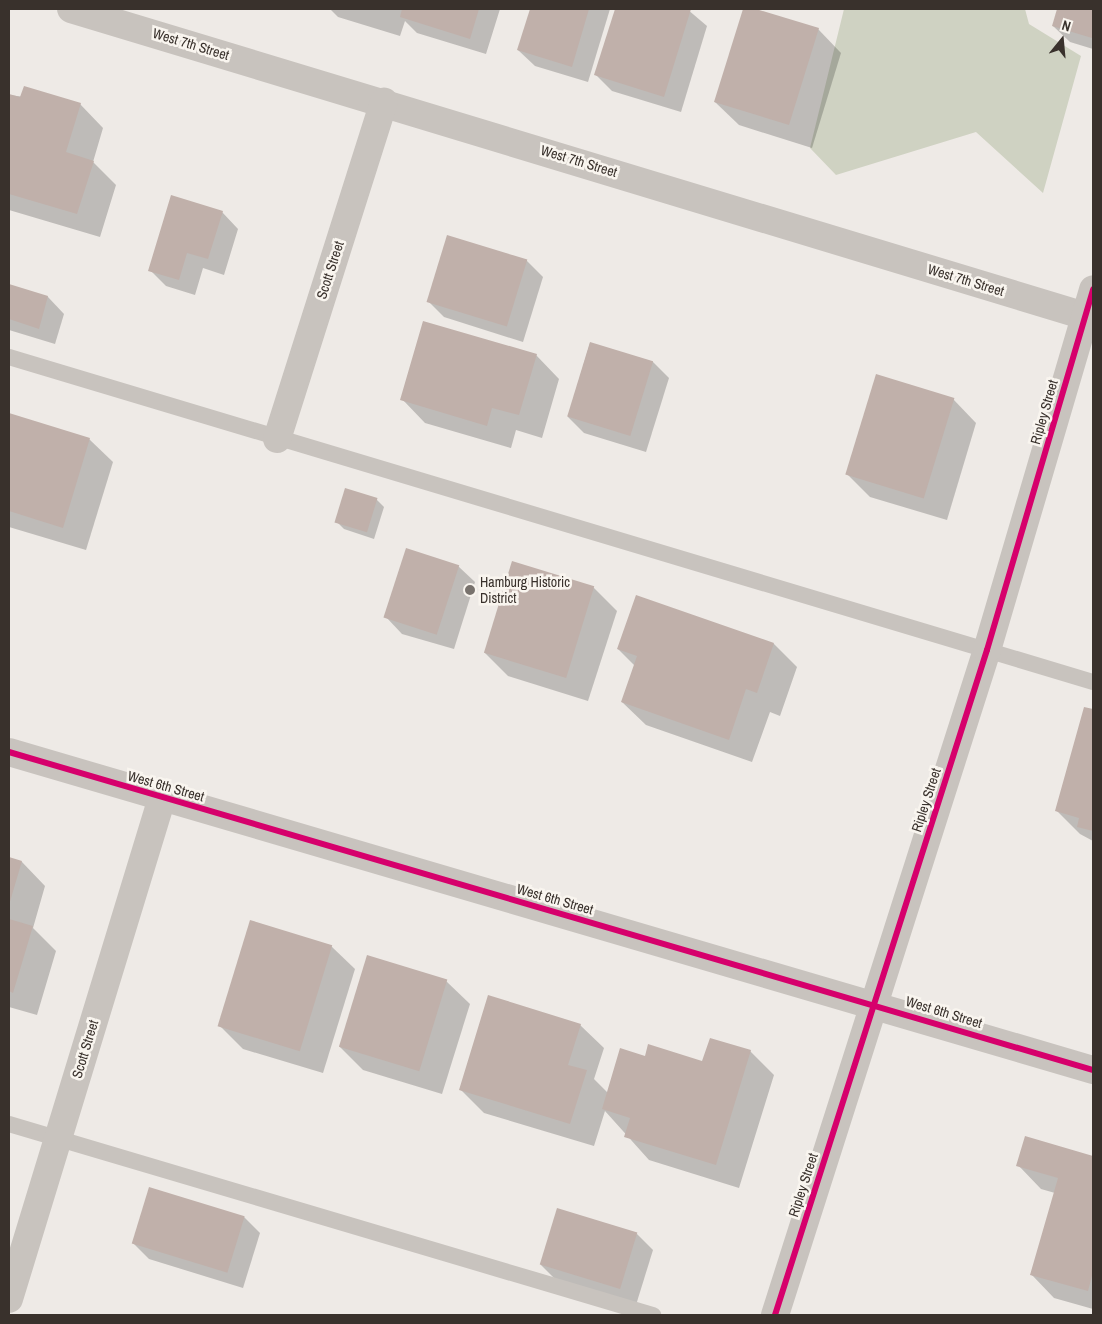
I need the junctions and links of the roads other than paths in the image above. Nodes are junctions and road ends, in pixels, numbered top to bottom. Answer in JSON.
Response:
{"nodes":[{"id":1,"x":71,"y":9,"type":"edge"},
{"id":2,"x":384,"y":102,"type":"junction"},
{"id":3,"x":1093,"y":289,"type":"edge"},
{"id":4,"x":1085,"y":316,"type":"junction"},
{"id":5,"x":9,"y":357,"type":"edge"},
{"id":6,"x":277,"y":439,"type":"junction"},
{"id":7,"x":987,"y":650,"type":"junction"},
{"id":8,"x":1093,"y":682,"type":"edge"},
{"id":9,"x":9,"y":752,"type":"edge"},
{"id":10,"x":162,"y":798,"type":"junction"},
{"id":11,"x":874,"y":1004,"type":"junction"},
{"id":12,"x":1093,"y":1070,"type":"edge"},
{"id":13,"x":9,"y":1124,"type":"edge"},
{"id":14,"x":58,"y":1139,"type":"junction"},
{"id":15,"x":9,"y":1299,"type":"edge"},
{"id":16,"x":653,"y":1315,"type":"edge"},
{"id":17,"x":775,"y":1315,"type":"edge"}],
"edges":[{"from":1,"to":2,"type":"street","name":"West 7th Street"},
{"from":2,"to":4,"type":"street","name":"West 7th Street"},
{"from":2,"to":6,"type":"street","name":"Scott Street"},
{"from":3,"to":4,"type":"street","name":"Ripley Street"},
{"from":4,"to":7,"type":"street","name":"Ripley Street"},
{"from":5,"to":6,"type":"lane"},
{"from":6,"to":7,"type":"lane"},
{"from":7,"to":8,"type":"lane"},
{"from":7,"to":11,"type":"street","name":"Ripley Street"},
{"from":9,"to":10,"type":"street","name":"West 6th Street"},
{"from":10,"to":11,"type":"street","name":"West 6th Street"},
{"from":10,"to":14,"type":"street","name":"Scott Street"},
{"from":11,"to":12,"type":"street","name":"West 6th Street"},
{"from":11,"to":17,"type":"street","name":"Ripley Street"},
{"from":13,"to":14,"type":"lane"},
{"from":14,"to":15,"type":"street","name":"Scott Street"},
{"from":14,"to":16,"type":"lane"}]}
